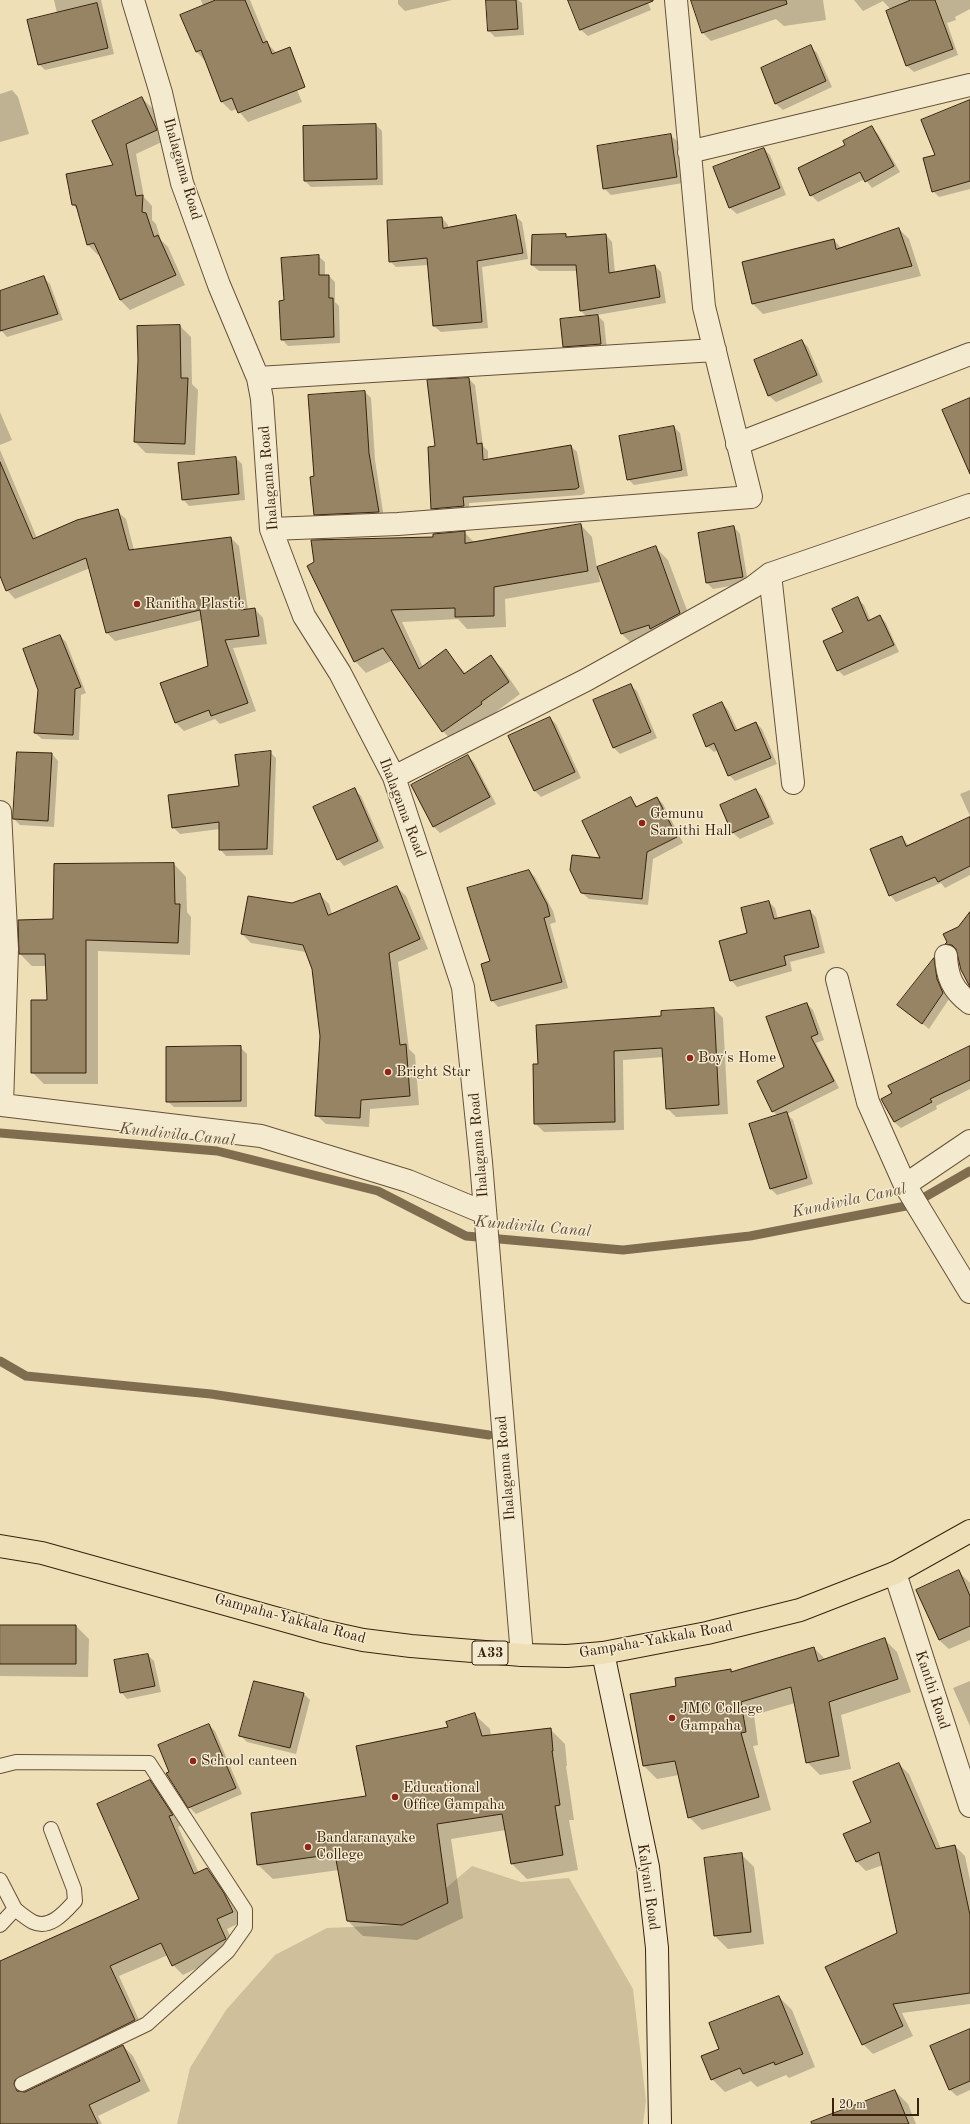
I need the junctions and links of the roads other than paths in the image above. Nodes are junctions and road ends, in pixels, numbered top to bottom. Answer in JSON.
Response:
{"nodes":[{"id":1,"x":133,"y":0,"type":"edge"},
{"id":2,"x":676,"y":0,"type":"edge"},
{"id":3,"x":970,"y":85,"type":"edge"},
{"id":4,"x":689,"y":152,"type":"junction"},
{"id":5,"x":715,"y":350,"type":"junction"},
{"id":6,"x":970,"y":354,"type":"edge"},
{"id":7,"x":258,"y":378,"type":"junction"},
{"id":8,"x":737,"y":444,"type":"junction"},
{"id":9,"x":970,"y":505,"type":"edge"},
{"id":10,"x":271,"y":529,"type":"junction"},
{"id":11,"x":770,"y":574,"type":"junction"},
{"id":12,"x":394,"y":777,"type":"junction"},
{"id":13,"x":793,"y":783,"type":"dead end"},
{"id":14,"x":0,"y":812,"type":"edge"},
{"id":15,"x":4,"y":949,"type":"edge"},
{"id":16,"x":946,"y":956,"type":"dead end"},
{"id":17,"x":837,"y":979,"type":"dead end"},
{"id":18,"x":970,"y":1003,"type":"edge"},
{"id":19,"x":970,"y":1141,"type":"edge"},
{"id":20,"x":905,"y":1185,"type":"junction"},
{"id":21,"x":485,"y":1213,"type":"junction"},
{"id":22,"x":970,"y":1292,"type":"edge"},
{"id":23,"x":970,"y":1531,"type":"edge"},
{"id":24,"x":0,"y":1546,"type":"edge"},
{"id":25,"x":894,"y":1573,"type":"junction"},
{"id":26,"x":603,"y":1653,"type":"junction"},
{"id":27,"x":522,"y":1655,"type":"junction"},
{"id":28,"x":0,"y":1766,"type":"edge"},
{"id":29,"x":970,"y":1806,"type":"edge"},
{"id":30,"x":51,"y":1829,"type":"dead end"},
{"id":31,"x":0,"y":1880,"type":"edge"},
{"id":32,"x":15,"y":1909,"type":"junction"},
{"id":33,"x":0,"y":1925,"type":"edge"},
{"id":34,"x":22,"y":2084,"type":"dead end"},
{"id":35,"x":660,"y":2124,"type":"edge"}],
"edges":[{"from":1,"to":7,"type":"street","name":"Ihalagama Road"},
{"from":2,"to":4,"type":"street"},
{"from":3,"to":4,"type":"street"},
{"from":4,"to":5,"type":"street"},
{"from":5,"to":7,"type":"street"},
{"from":5,"to":8,"type":"street"},
{"from":6,"to":8,"type":"street"},
{"from":7,"to":10,"type":"street","name":"Ihalagama Road"},
{"from":8,"to":10,"type":"street"},
{"from":9,"to":11,"type":"street"},
{"from":10,"to":12,"type":"street","name":"Ihalagama Road"},
{"from":11,"to":12,"type":"street"},
{"from":11,"to":13,"type":"street"},
{"from":12,"to":21,"type":"street","name":"Ihalagama Road"},
{"from":14,"to":15,"type":"street"},
{"from":15,"to":21,"type":"street"},
{"from":16,"to":18,"type":"street"},
{"from":17,"to":20,"type":"street"},
{"from":19,"to":20,"type":"street"},
{"from":20,"to":22,"type":"street"},
{"from":21,"to":27,"type":"street","name":"Ihalagama Road"},
{"from":23,"to":25,"type":"highway","name":"Gampaha-Yakkala Road","number":"A33"},
{"from":24,"to":27,"type":"highway","name":"Gampaha-Yakkala Road","number":"A33"},
{"from":25,"to":26,"type":"highway","name":"Gampaha-Yakkala Road","number":"A33"},
{"from":25,"to":29,"type":"street","name":"Kanthi Road"},
{"from":26,"to":27,"type":"highway","name":"Gampaha-Yakkala Road","number":"A33"},
{"from":26,"to":35,"type":"street","name":"Kalyani Road"},
{"from":28,"to":34,"type":"lane"},
{"from":30,"to":32,"type":"lane"},
{"from":31,"to":32,"type":"lane"},
{"from":32,"to":33,"type":"lane"}]}
